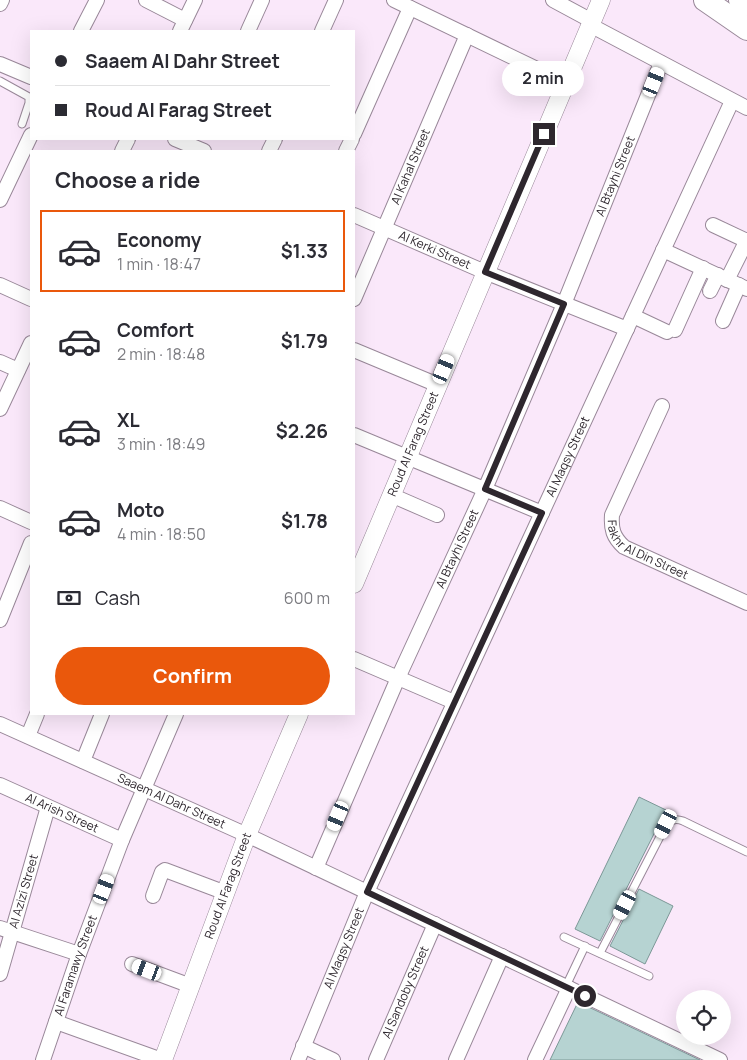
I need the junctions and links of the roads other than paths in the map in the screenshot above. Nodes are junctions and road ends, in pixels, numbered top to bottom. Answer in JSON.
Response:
{"nodes":[{"id":1,"x":2,"y":0,"type":"edge"},
{"id":2,"x":96,"y":0,"type":"edge"},
{"id":3,"x":146,"y":0,"type":"edge"},
{"id":4,"x":195,"y":0,"type":"edge"},
{"id":5,"x":262,"y":0,"type":"edge"},
{"id":6,"x":336,"y":0,"type":"edge"},
{"id":7,"x":394,"y":0,"type":"edge"},
{"id":8,"x":554,"y":0,"type":"edge"},
{"id":9,"x":601,"y":0,"type":"edge"},
{"id":10,"x":705,"y":0,"type":"edge"},
{"id":11,"x":740,"y":0,"type":"edge"},
{"id":12,"x":0,"y":4,"type":"edge"},
{"id":13,"x":747,"y":5,"type":"edge"},
{"id":14,"x":410,"y":8,"type":"junction"},
{"id":15,"x":591,"y":23,"type":"junction"},
{"id":16,"x":183,"y":25,"type":"edge"},
{"id":17,"x":81,"y":30,"type":"edge"},
{"id":18,"x":248,"y":30,"type":"edge"},
{"id":19,"x":322,"y":30,"type":"edge"},
{"id":20,"x":747,"y":30,"type":"edge"},
{"id":21,"x":467,"y":35,"type":"junction"},
{"id":22,"x":662,"y":63,"type":"junction"},
{"id":23,"x":0,"y":64,"type":"edge"},
{"id":24,"x":17,"y":71,"type":"junction"},
{"id":25,"x":30,"y":77,"type":"edge"},
{"id":26,"x":0,"y":81,"type":"edge"},
{"id":27,"x":566,"y":83,"type":"junction"},
{"id":28,"x":10,"y":86,"type":"junction"},
{"id":29,"x":732,"y":101,"type":"junction"},
{"id":30,"x":747,"y":108,"type":"edge"},
{"id":31,"x":22,"y":124,"type":"dead end"},
{"id":32,"x":355,"y":132,"type":"edge"},
{"id":33,"x":30,"y":137,"type":"edge"},
{"id":34,"x":178,"y":140,"type":"edge"},
{"id":35,"x":199,"y":147,"type":"edge"},
{"id":36,"x":0,"y":200,"type":"edge"},
{"id":37,"x":355,"y":216,"type":"edge"},
{"id":38,"x":713,"y":224,"type":"dead end"},
{"id":39,"x":384,"y":229,"type":"junction"},
{"id":40,"x":747,"y":241,"type":"edge"},
{"id":41,"x":663,"y":250,"type":"junction"},
{"id":42,"x":702,"y":268,"type":"junction"},
{"id":43,"x":485,"y":272,"type":"junction"},
{"id":44,"x":733,"y":282,"type":"edge"},
{"id":45,"x":0,"y":287,"type":"edge"},
{"id":46,"x":710,"y":291,"type":"dead end"},
{"id":47,"x":355,"y":297,"type":"edge"},
{"id":48,"x":30,"y":299,"type":"edge"},
{"id":49,"x":564,"y":304,"type":"junction"},
{"id":50,"x":633,"y":316,"type":"junction"},
{"id":51,"x":723,"y":321,"type":"dead end"},
{"id":52,"x":627,"y":329,"type":"junction"},
{"id":53,"x":30,"y":345,"type":"edge"},
{"id":54,"x":355,"y":350,"type":"edge"},
{"id":55,"x":0,"y":362,"type":"edge"},
{"id":56,"x":18,"y":370,"type":"junction"},
{"id":57,"x":438,"y":385,"type":"junction"},
{"id":58,"x":662,"y":406,"type":"dead end"},
{"id":59,"x":0,"y":409,"type":"edge"},
{"id":60,"x":355,"y":434,"type":"edge"},
{"id":61,"x":407,"y":457,"type":"junction"},
{"id":62,"x":485,"y":489,"type":"junction"},
{"id":63,"x":391,"y":495,"type":"junction"},
{"id":64,"x":0,"y":508,"type":"edge"},
{"id":65,"x":542,"y":513,"type":"junction"},
{"id":66,"x":437,"y":515,"type":"dead end"},
{"id":67,"x":30,"y":522,"type":"edge"},
{"id":68,"x":30,"y":545,"type":"edge"},
{"id":69,"x":355,"y":582,"type":"edge"},
{"id":70,"x":747,"y":603,"type":"edge"},
{"id":71,"x":0,"y":620,"type":"edge"},
{"id":72,"x":355,"y":659,"type":"edge"},
{"id":73,"x":398,"y":678,"type":"junction"},
{"id":74,"x":454,"y":702,"type":"junction"},
{"id":75,"x":37,"y":715,"type":"edge"},
{"id":76,"x":102,"y":715,"type":"edge"},
{"id":77,"x":176,"y":715,"type":"edge"},
{"id":78,"x":299,"y":715,"type":"edge"},
{"id":79,"x":0,"y":724,"type":"edge"},
{"id":80,"x":28,"y":736,"type":"junction"},
{"id":81,"x":83,"y":761,"type":"junction"},
{"id":82,"x":0,"y":785,"type":"edge"},
{"id":83,"x":144,"y":788,"type":"junction"},
{"id":84,"x":48,"y":807,"type":"junction"},
{"id":85,"x":248,"y":835,"type":"junction"},
{"id":86,"x":122,"y":840,"type":"junction"},
{"id":87,"x":747,"y":852,"type":"edge"},
{"id":88,"x":316,"y":868,"type":"junction"},
{"id":89,"x":367,"y":892,"type":"junction"},
{"id":90,"x":226,"y":893,"type":"junction"},
{"id":91,"x":153,"y":896,"type":"dead end"},
{"id":92,"x":435,"y":924,"type":"junction"},
{"id":93,"x":6,"y":930,"type":"edge"},
{"id":94,"x":564,"y":937,"type":"dead end"},
{"id":95,"x":585,"y":946,"type":"junction"},
{"id":96,"x":600,"y":953,"type":"junction"},
{"id":97,"x":79,"y":954,"type":"junction"},
{"id":98,"x":502,"y":956,"type":"junction"},
{"id":99,"x":132,"y":964,"type":"dead end"},
{"id":100,"x":0,"y":974,"type":"edge"},
{"id":101,"x":649,"y":976,"type":"dead end"},
{"id":102,"x":191,"y":986,"type":"junction"},
{"id":103,"x":567,"y":987,"type":"junction"},
{"id":104,"x":56,"y":1022,"type":"junction"},
{"id":105,"x":303,"y":1046,"type":"junction"},
{"id":106,"x":43,"y":1060,"type":"edge"},
{"id":107,"x":163,"y":1060,"type":"edge"},
{"id":108,"x":298,"y":1060,"type":"edge"},
{"id":109,"x":333,"y":1060,"type":"edge"},
{"id":110,"x":376,"y":1060,"type":"edge"},
{"id":111,"x":456,"y":1060,"type":"edge"},
{"id":112,"x":535,"y":1060,"type":"edge"},
{"id":113,"x":720,"y":1060,"type":"edge"}],
"edges":[{"from":1,"to":12,"type":"street"},
{"from":2,"to":17,"type":"street"},
{"from":3,"to":16,"type":"street"},
{"from":4,"to":16,"type":"street"},
{"from":5,"to":18,"type":"street"},
{"from":6,"to":19,"type":"street"},
{"from":7,"to":14,"type":"street"},
{"from":8,"to":15,"type":"street"},
{"from":9,"to":15,"type":"street","name":"Roud Al Farag Street"},
{"from":10,"to":20,"type":"main road"},
{"from":11,"to":13,"type":"main road"},
{"from":14,"to":21,"type":"street"},
{"from":14,"to":32,"type":"street"},
{"from":15,"to":22,"type":"street"},
{"from":15,"to":27,"type":"street","name":"Roud Al Farag Street"},
{"from":21,"to":27,"type":"street"},
{"from":21,"to":39,"type":"street","name":"Al Kahal Street"},
{"from":22,"to":29,"type":"street"},
{"from":22,"to":49,"type":"street","name":"Al Btayhi Street"},
{"from":23,"to":24,"type":"street"},
{"from":24,"to":25,"type":"street"},
{"from":24,"to":28,"type":"lane"},
{"from":26,"to":28,"type":"lane"},
{"from":27,"to":43,"type":"street","name":"Roud Al Farag Street"},
{"from":28,"to":31,"type":"lane"},
{"from":29,"to":30,"type":"street"},
{"from":29,"to":41,"type":"street","name":"Al Maqsy Street"},
{"from":33,"to":36,"type":"street"},
{"from":34,"to":35,"type":"street"},
{"from":37,"to":39,"type":"street","name":"Al Kerki Street"},
{"from":38,"to":40,"type":"street"},
{"from":39,"to":43,"type":"street","name":"Al Kerki Street"},
{"from":39,"to":47,"type":"street","name":"Al Kahal Street"},
{"from":40,"to":44,"type":"street"},
{"from":41,"to":42,"type":"street"},
{"from":41,"to":50,"type":"street","name":"Al Maqsy Street"},
{"from":42,"to":44,"type":"street"},
{"from":42,"to":50,"type":"street"},
{"from":43,"to":49,"type":"street","name":"Al Kerki Street"},
{"from":43,"to":57,"type":"street","name":"Roud Al Farag Street"},
{"from":44,"to":46,"type":"street"},
{"from":44,"to":51,"type":"street"},
{"from":45,"to":48,"type":"street"},
{"from":49,"to":52,"type":"street","name":"Al Kerki Street"},
{"from":49,"to":62,"type":"street","name":"Al Btayhi Street"},
{"from":50,"to":52,"type":"street","name":"Al Maqsy Street"},
{"from":52,"to":65,"type":"street","name":"Al Maqsy Street"},
{"from":53,"to":56,"type":"street"},
{"from":54,"to":57,"type":"street"},
{"from":55,"to":56,"type":"street"},
{"from":56,"to":59,"type":"street"},
{"from":57,"to":61,"type":"street","name":"Roud Al Farag Street"},
{"from":58,"to":70,"type":"street","name":"Fakhr Al Din Street"},
{"from":60,"to":61,"type":"street"},
{"from":61,"to":62,"type":"street"},
{"from":61,"to":63,"type":"street","name":"Roud Al Farag Street"},
{"from":62,"to":65,"type":"street"},
{"from":62,"to":73,"type":"street","name":"Al Btayhi Street"},
{"from":63,"to":66,"type":"street"},
{"from":63,"to":69,"type":"street","name":"Roud Al Farag Street"},
{"from":64,"to":67,"type":"street"},
{"from":65,"to":74,"type":"street","name":"Al Maqsy Street"},
{"from":68,"to":71,"type":"street"},
{"from":72,"to":73,"type":"street"},
{"from":73,"to":74,"type":"street"},
{"from":73,"to":88,"type":"street","name":"Al Btayhi Street"},
{"from":74,"to":89,"type":"street","name":"Al Maqsy Street"},
{"from":75,"to":80,"type":"street"},
{"from":76,"to":81,"type":"street"},
{"from":77,"to":83,"type":"street"},
{"from":78,"to":85,"type":"street","name":"Roud Al Farag Street"},
{"from":79,"to":80,"type":"street","name":"Saaem Al Dahr Street"},
{"from":80,"to":81,"type":"street","name":"Saaem Al Dahr Street"},
{"from":81,"to":83,"type":"street","name":"Saaem Al Dahr Street"},
{"from":82,"to":84,"type":"street","name":"Al Arish Street"},
{"from":83,"to":85,"type":"street","name":"Saaem Al Dahr Street"},
{"from":83,"to":86,"type":"street","name":"Al Faramawy Street"},
{"from":84,"to":86,"type":"street","name":"Al Arish Street"},
{"from":84,"to":93,"type":"street","name":"Al Azizi Street"},
{"from":85,"to":88,"type":"street","name":"Saaem Al Dahr Street"},
{"from":85,"to":90,"type":"street","name":"Roud Al Farag Street"},
{"from":86,"to":97,"type":"street","name":"Al Faramawy Street"},
{"from":87,"to":96,"type":"lane"},
{"from":88,"to":89,"type":"street","name":"Saaem Al Dahr Street"},
{"from":89,"to":92,"type":"street","name":"Saaem Al Dahr Street"},
{"from":89,"to":105,"type":"street","name":"Al Maqsy Street"},
{"from":90,"to":91,"type":"street"},
{"from":90,"to":102,"type":"street","name":"Roud Al Farag Street"},
{"from":92,"to":98,"type":"street","name":"Saaem Al Dahr Street"},
{"from":92,"to":110,"type":"street","name":"Al Sandoby Street"},
{"from":93,"to":97,"type":"street"},
{"from":93,"to":100,"type":"street","name":"Al Azizi Street"},
{"from":94,"to":95,"type":"lane"},
{"from":95,"to":96,"type":"lane"},
{"from":95,"to":103,"type":"lane"},
{"from":96,"to":101,"type":"lane"},
{"from":97,"to":104,"type":"street","name":"Al Faramawy Street"},
{"from":98,"to":103,"type":"street","name":"Saaem Al Dahr Street"},
{"from":98,"to":111,"type":"street"},
{"from":99,"to":102,"type":"street"},
{"from":102,"to":107,"type":"street","name":"Roud Al Farag Street"},
{"from":103,"to":112,"type":"street"},
{"from":103,"to":113,"type":"street","name":"Saaem Al Dahr Street"},
{"from":104,"to":106,"type":"street","name":"Al Faramawy Street"},
{"from":104,"to":107,"type":"street"},
{"from":105,"to":108,"type":"street","name":"Al Maqsy Street"},
{"from":105,"to":109,"type":"street"}]}
